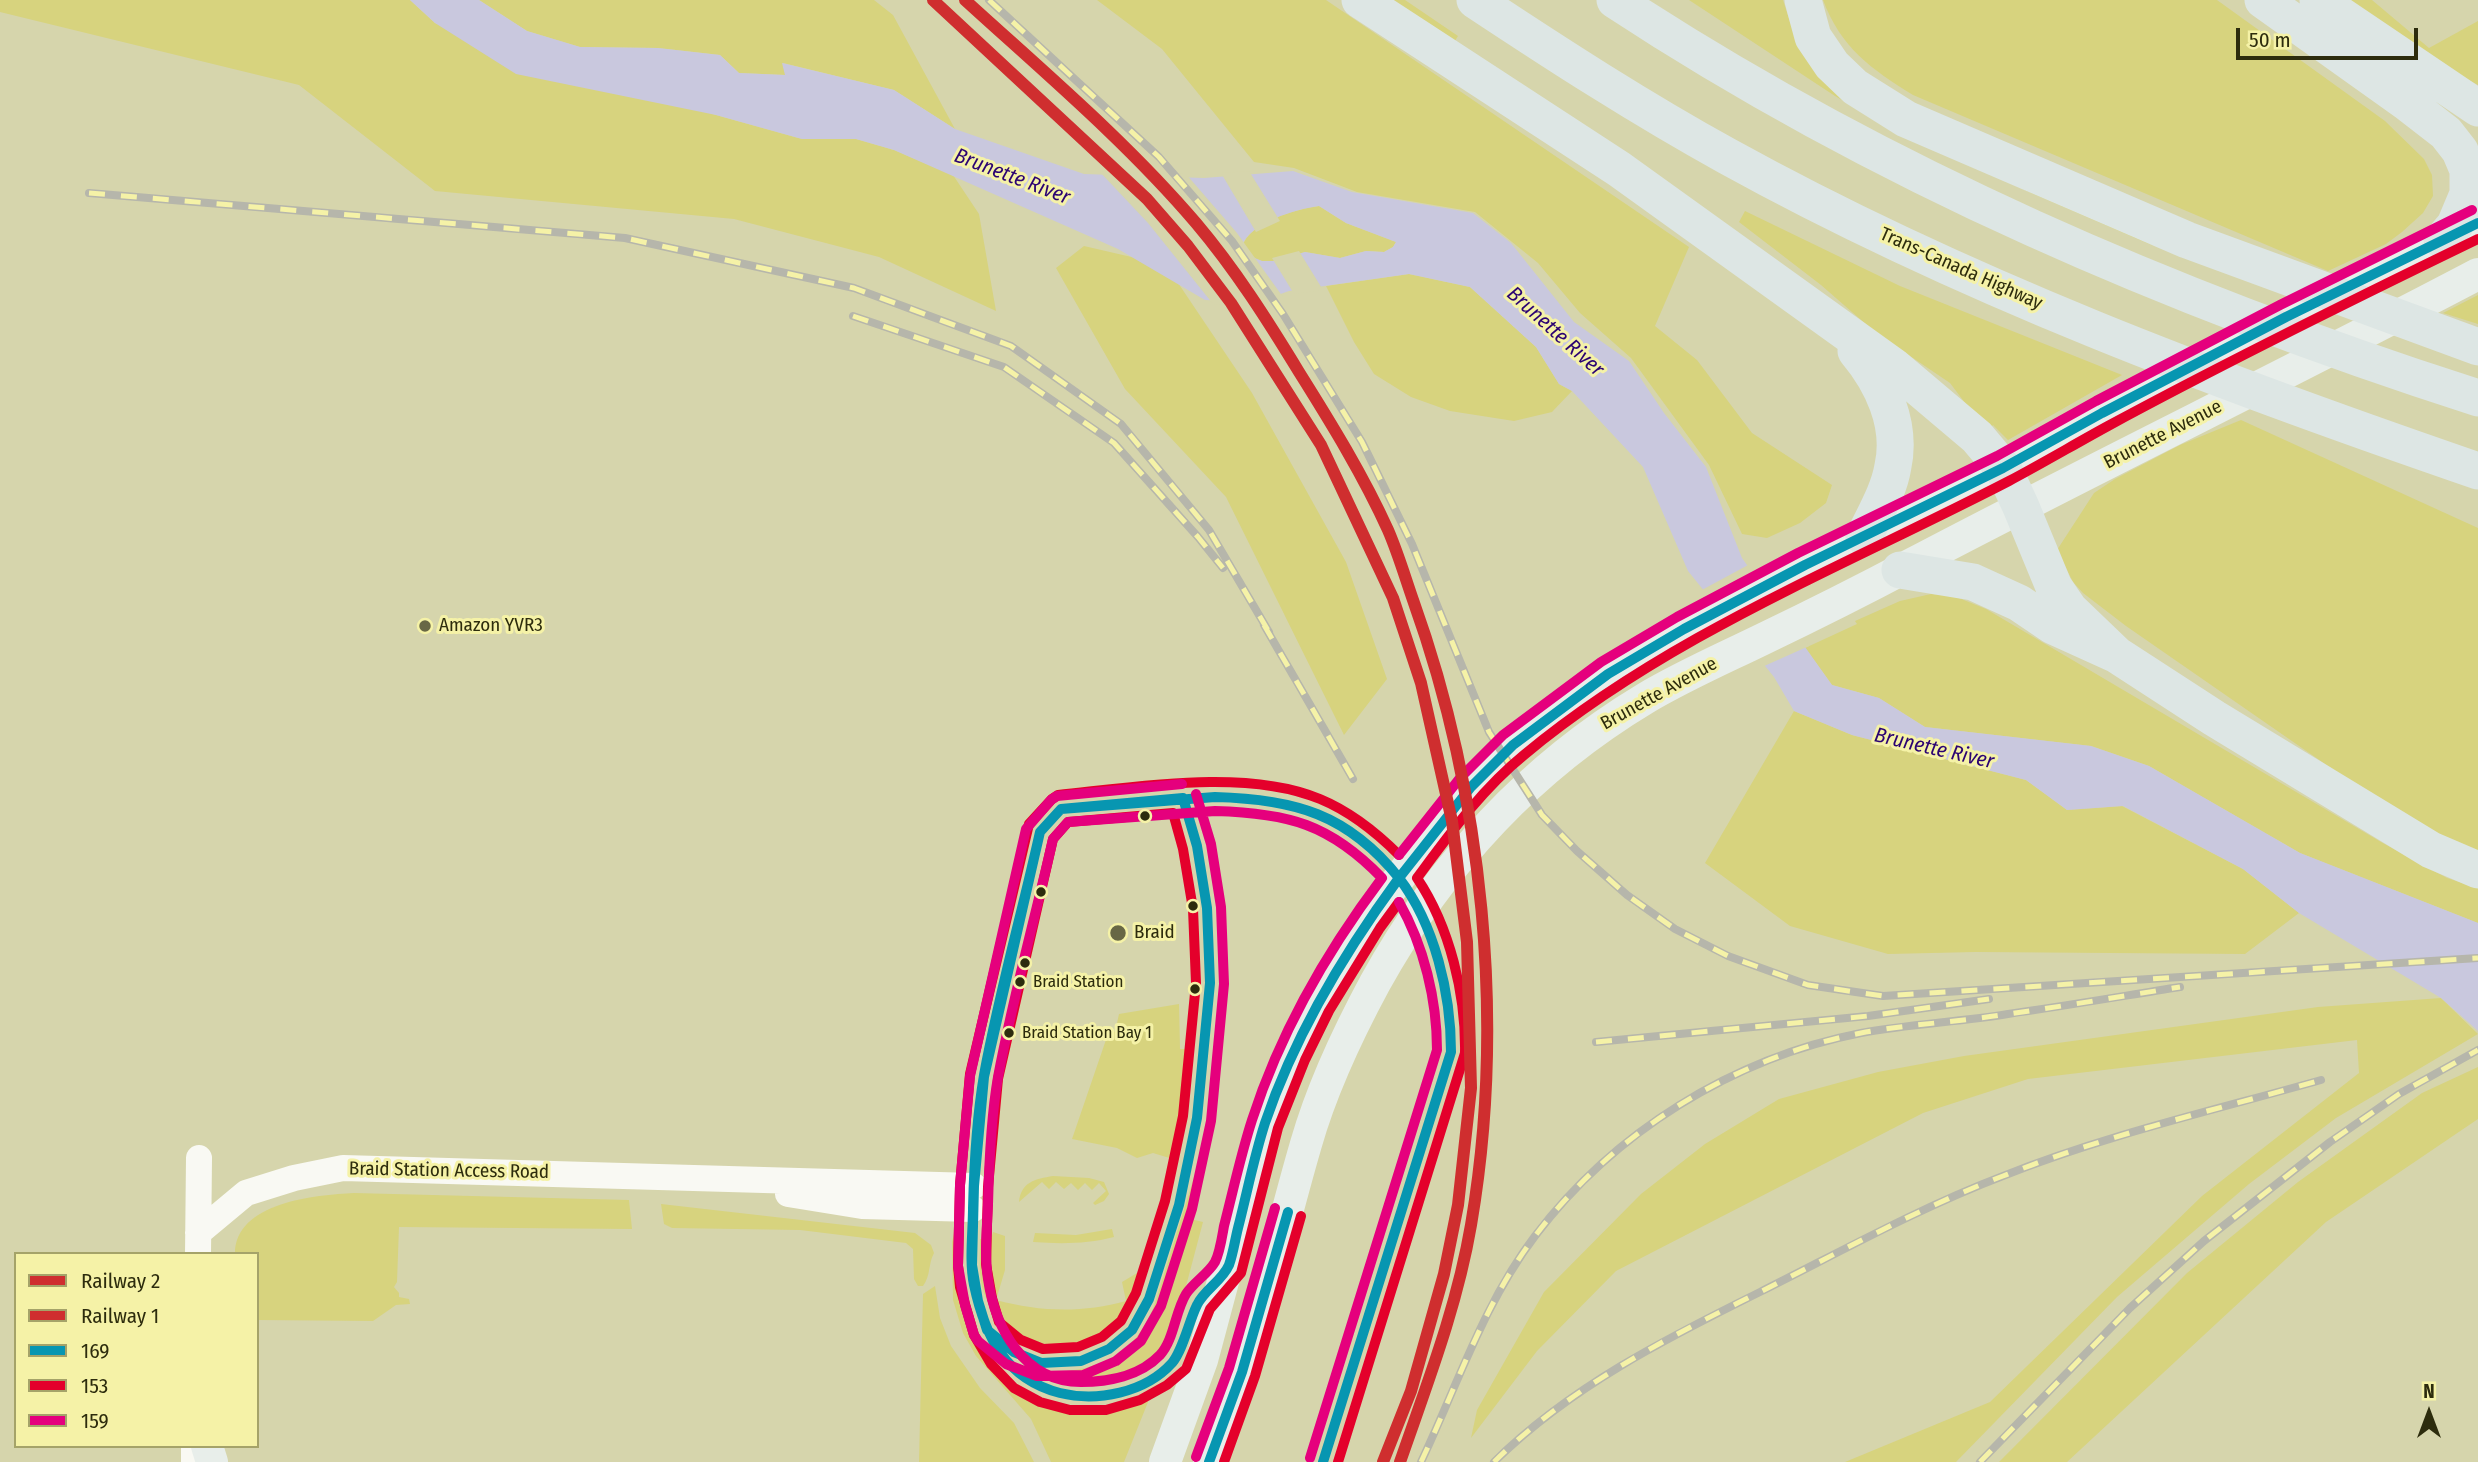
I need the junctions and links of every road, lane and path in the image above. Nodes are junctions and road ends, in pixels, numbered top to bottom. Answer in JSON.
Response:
{"nodes":[{"id":1,"x":1360,"y":0,"type":"edge"},
{"id":2,"x":1475,"y":0,"type":"edge"},
{"id":3,"x":1615,"y":0,"type":"edge"},
{"id":4,"x":1803,"y":0,"type":"edge"},
{"id":5,"x":2263,"y":0,"type":"edge"},
{"id":6,"x":2318,"y":0,"type":"edge"},
{"id":7,"x":2478,"y":108,"type":"edge"},
{"id":8,"x":2478,"y":223,"type":"edge"},
{"id":9,"x":2442,"y":240,"type":"junction"},
{"id":10,"x":2468,"y":279,"type":"edge"},
{"id":11,"x":1830,"y":320,"type":"junction"},
{"id":12,"x":2478,"y":347,"type":"edge"},
{"id":13,"x":2478,"y":397,"type":"edge"},
{"id":14,"x":2003,"y":468,"type":"junction"},
{"id":15,"x":2478,"y":471,"type":"edge"},
{"id":16,"x":2021,"y":507,"type":"junction"},
{"id":17,"x":1864,"y":537,"type":"junction"},
{"id":18,"x":1900,"y":570,"type":"junction"},
{"id":19,"x":2117,"y":655,"type":"junction"},
{"id":20,"x":2478,"y":870,"type":"edge"},
{"id":21,"x":199,"y":1158,"type":"dead end"},
{"id":22,"x":973,"y":1197,"type":"dead end"},
{"id":23,"x":198,"y":1243,"type":"edge"},
{"id":24,"x":1165,"y":1462,"type":"edge"},
{"id":25,"x":1209,"y":1462,"type":"edge"}],
"edges":[{"from":1,"to":11,"type":"highway"},
{"from":2,"to":15,"type":"highway","name":"Trans-Canada Highway"},
{"from":3,"to":13,"type":"highway"},
{"from":4,"to":12,"type":"highway"},
{"from":5,"to":9,"type":"highway"},
{"from":6,"to":7,"type":"highway"},
{"from":8,"to":9,"type":"main road","name":"Brunette Avenue"},
{"from":9,"to":14,"type":"main road","name":"Brunette Avenue"},
{"from":10,"to":16,"type":"main road","name":"Brunette Avenue"},
{"from":11,"to":14,"type":"highway"},
{"from":11,"to":17,"type":"highway"},
{"from":14,"to":16,"type":"highway"},
{"from":14,"to":17,"type":"main road","name":"Brunette Avenue"},
{"from":16,"to":18,"type":"main road","name":"Brunette Avenue"},
{"from":16,"to":19,"type":"highway"},
{"from":17,"to":24,"type":"main road","name":"Brunette Avenue"},
{"from":18,"to":19,"type":"highway"},
{"from":18,"to":25,"type":"main road","name":"Brunette Avenue"},
{"from":19,"to":20,"type":"highway"},
{"from":21,"to":23,"type":"street"},
{"from":22,"to":23,"type":"street","name":"Braid Station Access Road"}]}
